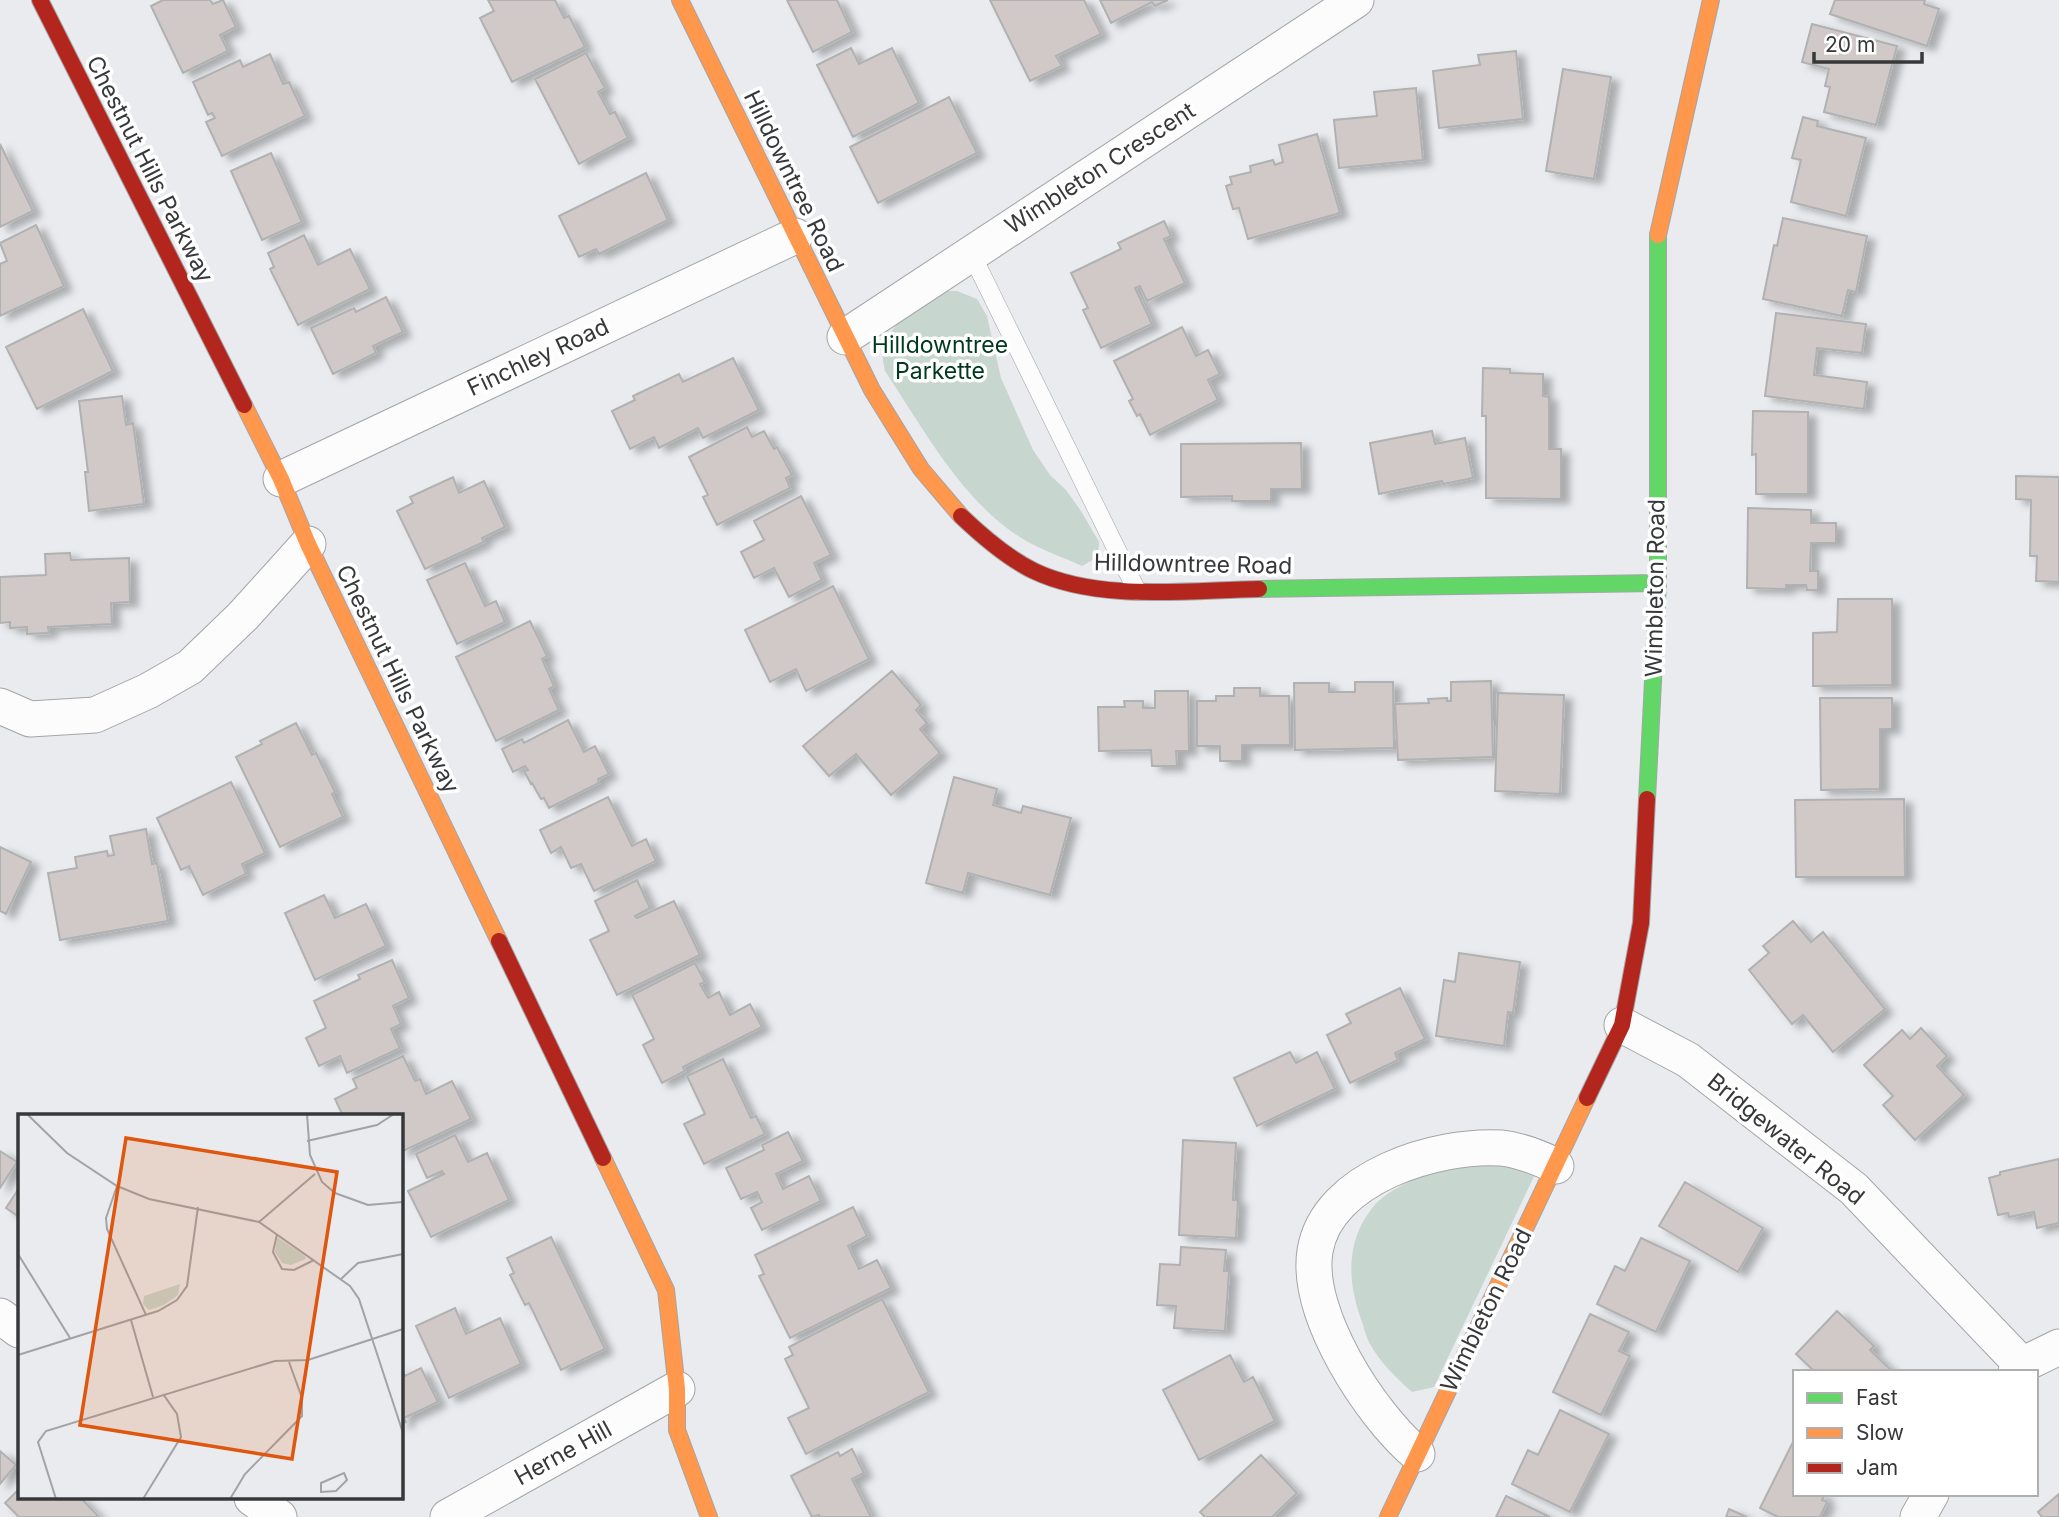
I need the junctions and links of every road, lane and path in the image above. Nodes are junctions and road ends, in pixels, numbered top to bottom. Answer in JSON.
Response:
{"nodes":[{"id":1,"x":40,"y":0,"type":"edge"},
{"id":2,"x":680,"y":0,"type":"edge"},
{"id":3,"x":1356,"y":0,"type":"edge"},
{"id":4,"x":1711,"y":0,"type":"edge"},
{"id":5,"x":794,"y":236,"type":"junction"},
{"id":6,"x":971,"y":253,"type":"junction"},
{"id":7,"x":845,"y":337,"type":"junction"},
{"id":8,"x":281,"y":479,"type":"junction"},
{"id":9,"x":308,"y":544,"type":"junction"},
{"id":10,"x":1657,"y":583,"type":"junction"},
{"id":11,"x":1137,"y":591,"type":"junction"},
{"id":12,"x":0,"y":706,"type":"edge"},
{"id":13,"x":1622,"y":1025,"type":"junction"},
{"id":14,"x":1556,"y":1166,"type":"junction"},
{"id":15,"x":0,"y":1316,"type":"edge"},
{"id":16,"x":18,"y":1329,"type":"edge"},
{"id":17,"x":2059,"y":1347,"type":"edge"},
{"id":18,"x":2019,"y":1368,"type":"edge"},
{"id":19,"x":677,"y":1390,"type":"junction"},
{"id":20,"x":1417,"y":1454,"type":"junction"},
{"id":21,"x":1930,"y":1496,"type":"edge"},
{"id":22,"x":255,"y":1500,"type":"edge"},
{"id":23,"x":279,"y":1517,"type":"edge"},
{"id":24,"x":449,"y":1517,"type":"edge"},
{"id":25,"x":709,"y":1517,"type":"edge"},
{"id":26,"x":1388,"y":1517,"type":"edge"},
{"id":27,"x":1918,"y":1517,"type":"edge"}],
"edges":[{"from":1,"to":8,"type":"street","name":"Chestnut Hills Parkway"},
{"from":2,"to":5,"type":"street","name":"Hilldowntree Road"},
{"from":3,"to":6,"type":"street","name":"Wimbleton Crescent"},
{"from":4,"to":10,"type":"street","name":"Wimbleton Road"},
{"from":5,"to":7,"type":"street","name":"Hilldowntree Road"},
{"from":5,"to":8,"type":"street","name":"Finchley Road"},
{"from":6,"to":7,"type":"street","name":"Wimbleton Crescent"},
{"from":6,"to":11,"type":"lane"},
{"from":7,"to":11,"type":"street","name":"Hilldowntree Road"},
{"from":8,"to":9,"type":"street","name":"Chestnut Hills Parkway"},
{"from":9,"to":12,"type":"street"},
{"from":9,"to":19,"type":"street","name":"Chestnut Hills Parkway"},
{"from":10,"to":11,"type":"street","name":"Hilldowntree Road"},
{"from":10,"to":13,"type":"street","name":"Wimbleton Road"},
{"from":13,"to":14,"type":"street","name":"Wimbleton Road"},
{"from":13,"to":18,"type":"street","name":"Bridgewater Road"},
{"from":14,"to":20,"type":"street","name":"Wimbleton Road"},
{"from":14,"to":20,"type":"street"},
{"from":15,"to":16,"type":"street"},
{"from":17,"to":18,"type":"street"},
{"from":19,"to":24,"type":"street","name":"Herne Hill"},
{"from":19,"to":25,"type":"street","name":"Chestnut Hills Parkway"},
{"from":20,"to":26,"type":"street","name":"Wimbleton Road"},
{"from":21,"to":27,"type":"street"},
{"from":22,"to":23,"type":"street"}]}
